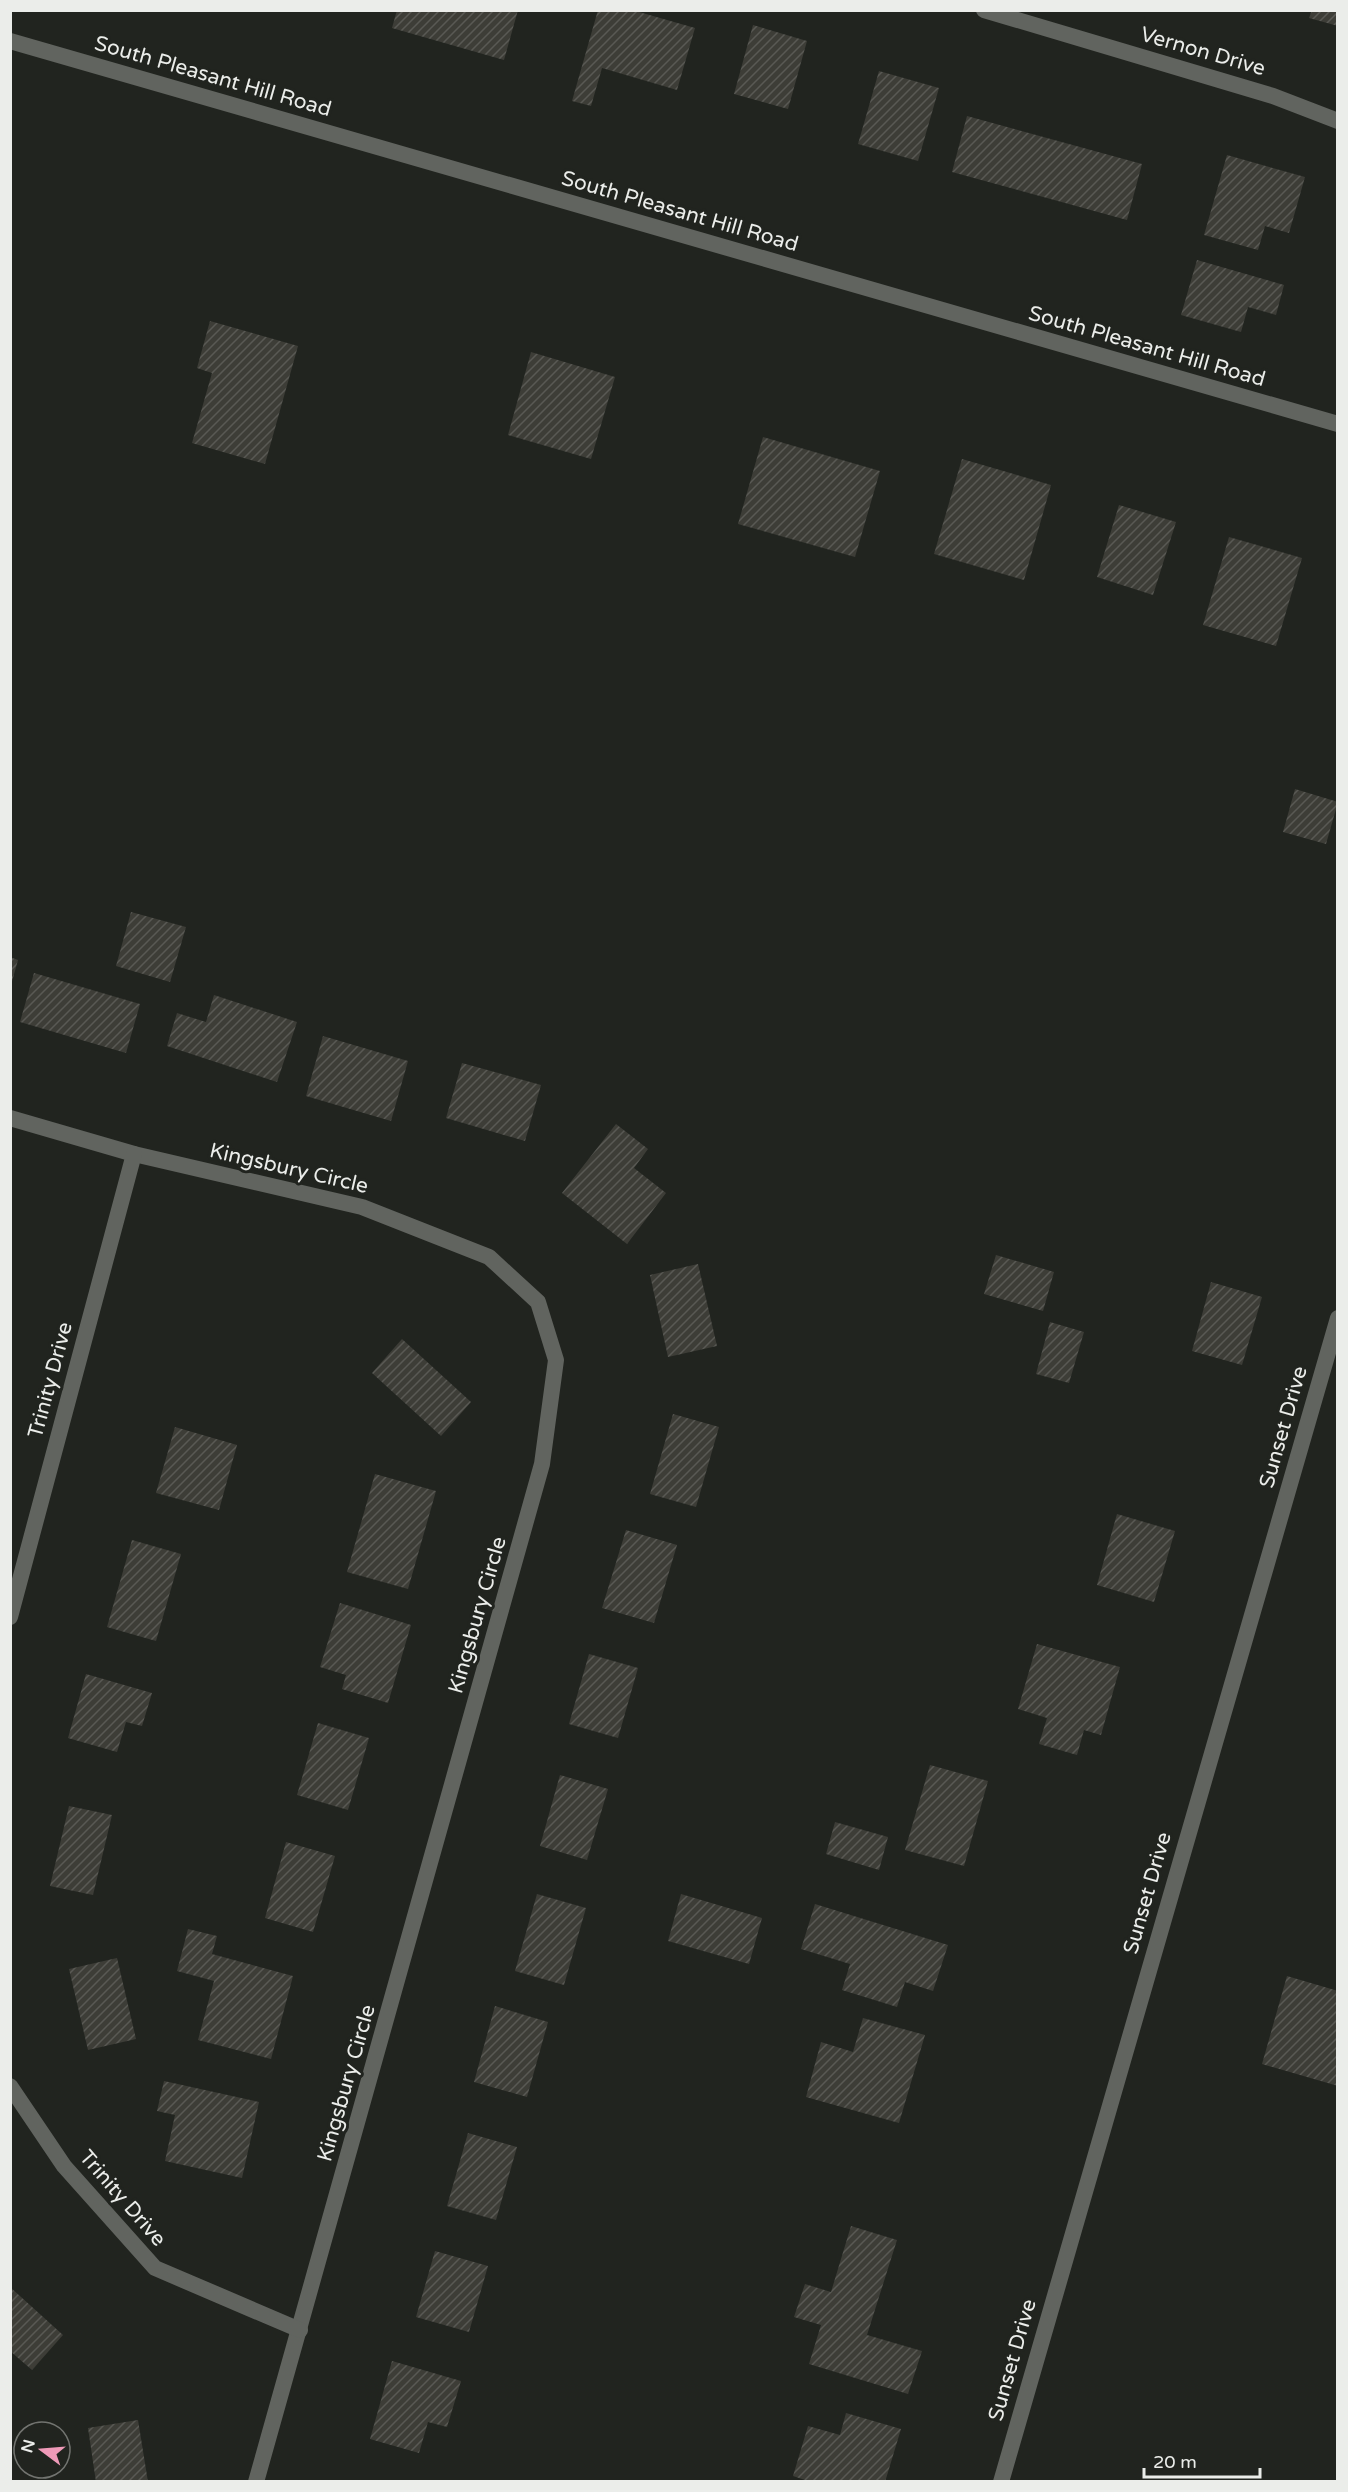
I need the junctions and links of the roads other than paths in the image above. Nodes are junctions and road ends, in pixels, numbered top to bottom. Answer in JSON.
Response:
{"nodes":[{"id":1,"x":984,"y":10,"type":"edge"},
{"id":2,"x":10,"y":41,"type":"edge"},
{"id":3,"x":1338,"y":121,"type":"edge"},
{"id":4,"x":1338,"y":424,"type":"edge"},
{"id":5,"x":10,"y":1118,"type":"edge"},
{"id":6,"x":134,"y":1154,"type":"junction"},
{"id":7,"x":1338,"y":1318,"type":"edge"},
{"id":8,"x":10,"y":1617,"type":"edge"},
{"id":9,"x":10,"y":2085,"type":"edge"},
{"id":10,"x":300,"y":2330,"type":"junction"},
{"id":11,"x":256,"y":2481,"type":"edge"},
{"id":12,"x":1001,"y":2481,"type":"edge"}],
"edges":[{"from":1,"to":3,"type":"street","name":"Vernon Drive"},
{"from":2,"to":4,"type":"street","name":"South Pleasant Hill Road"},
{"from":5,"to":6,"type":"street","name":"Kingsbury Circle"},
{"from":6,"to":8,"type":"street","name":"Trinity Drive"},
{"from":6,"to":10,"type":"street","name":"Kingsbury Circle"},
{"from":7,"to":12,"type":"street","name":"Sunset Drive"},
{"from":9,"to":10,"type":"street","name":"Trinity Drive"},
{"from":10,"to":11,"type":"street","name":"Kingsbury Circle"}]}
